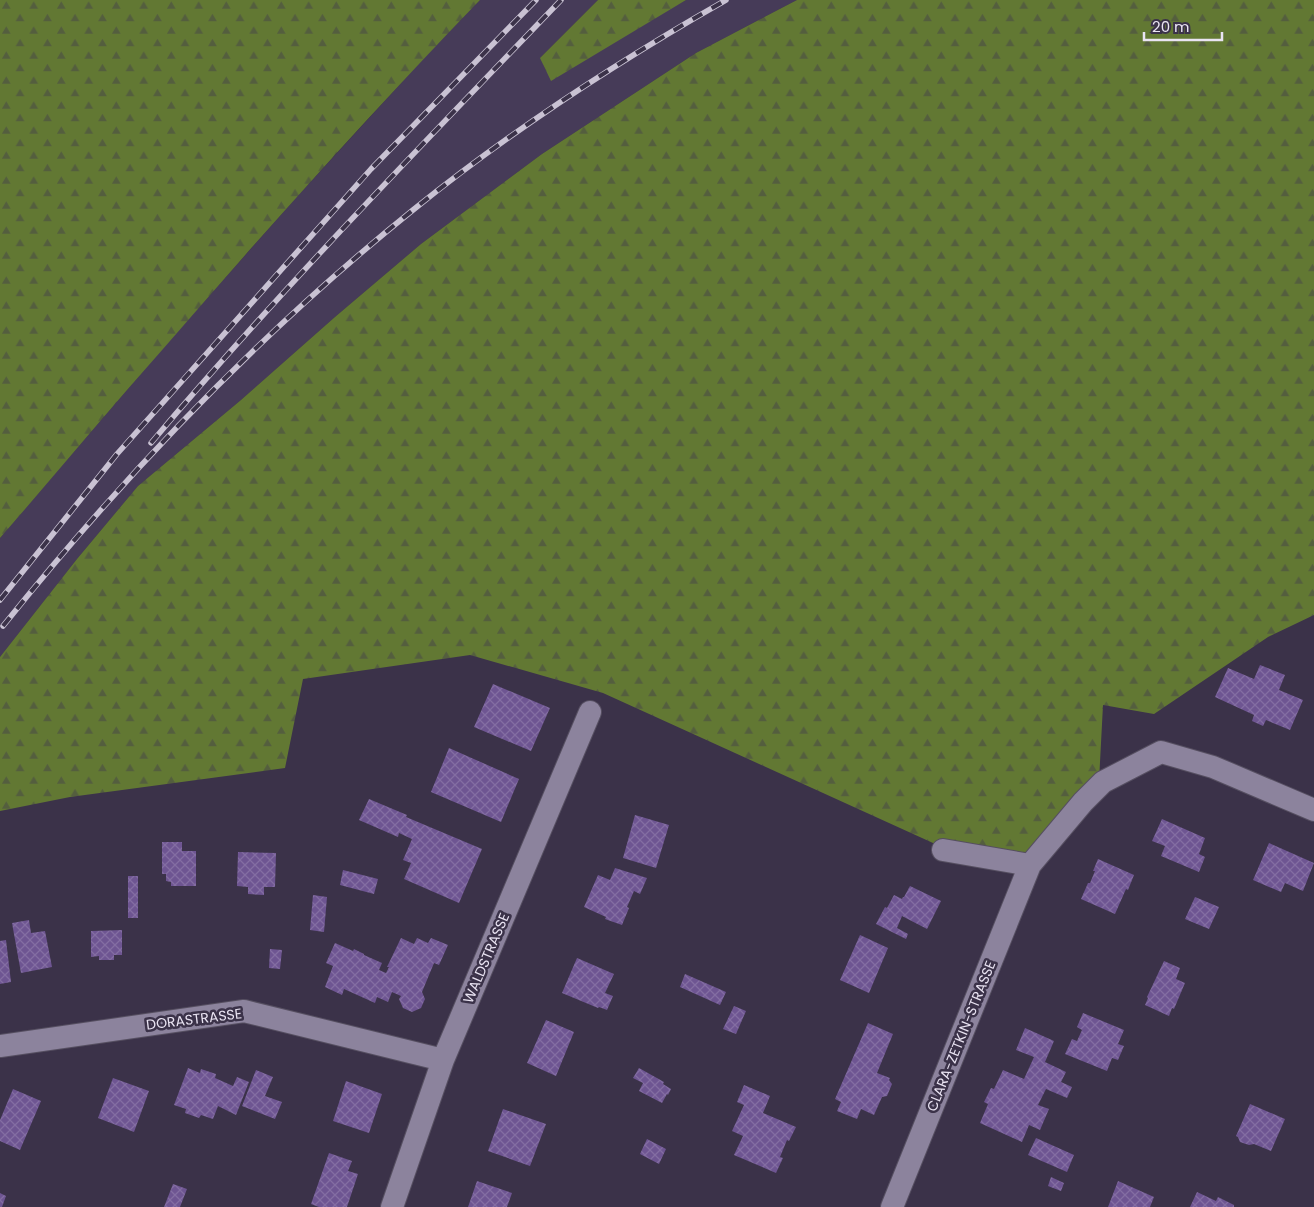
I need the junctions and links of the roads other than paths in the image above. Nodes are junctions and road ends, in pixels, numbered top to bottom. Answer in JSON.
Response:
{"nodes":[{"id":1,"x":590,"y":712,"type":"dead end"},
{"id":2,"x":1314,"y":810,"type":"edge"},
{"id":3,"x":943,"y":850,"type":"dead end"},
{"id":4,"x":1030,"y":865,"type":"junction"},
{"id":5,"x":0,"y":1046,"type":"edge"},
{"id":6,"x":443,"y":1060,"type":"junction"},
{"id":7,"x":392,"y":1207,"type":"edge"},
{"id":8,"x":892,"y":1207,"type":"edge"}],
"edges":[{"from":1,"to":6,"type":"street","name":"WALDSTRASSE"},
{"from":2,"to":4,"type":"street","name":"CLARA-ZETKIN-STRASSE"},
{"from":3,"to":4,"type":"street"},
{"from":4,"to":8,"type":"street","name":"CLARA-ZETKIN-STRASSE"},
{"from":5,"to":6,"type":"street","name":"DORASTRASSE"},
{"from":6,"to":7,"type":"street","name":"WALDSTRASSE"}]}
